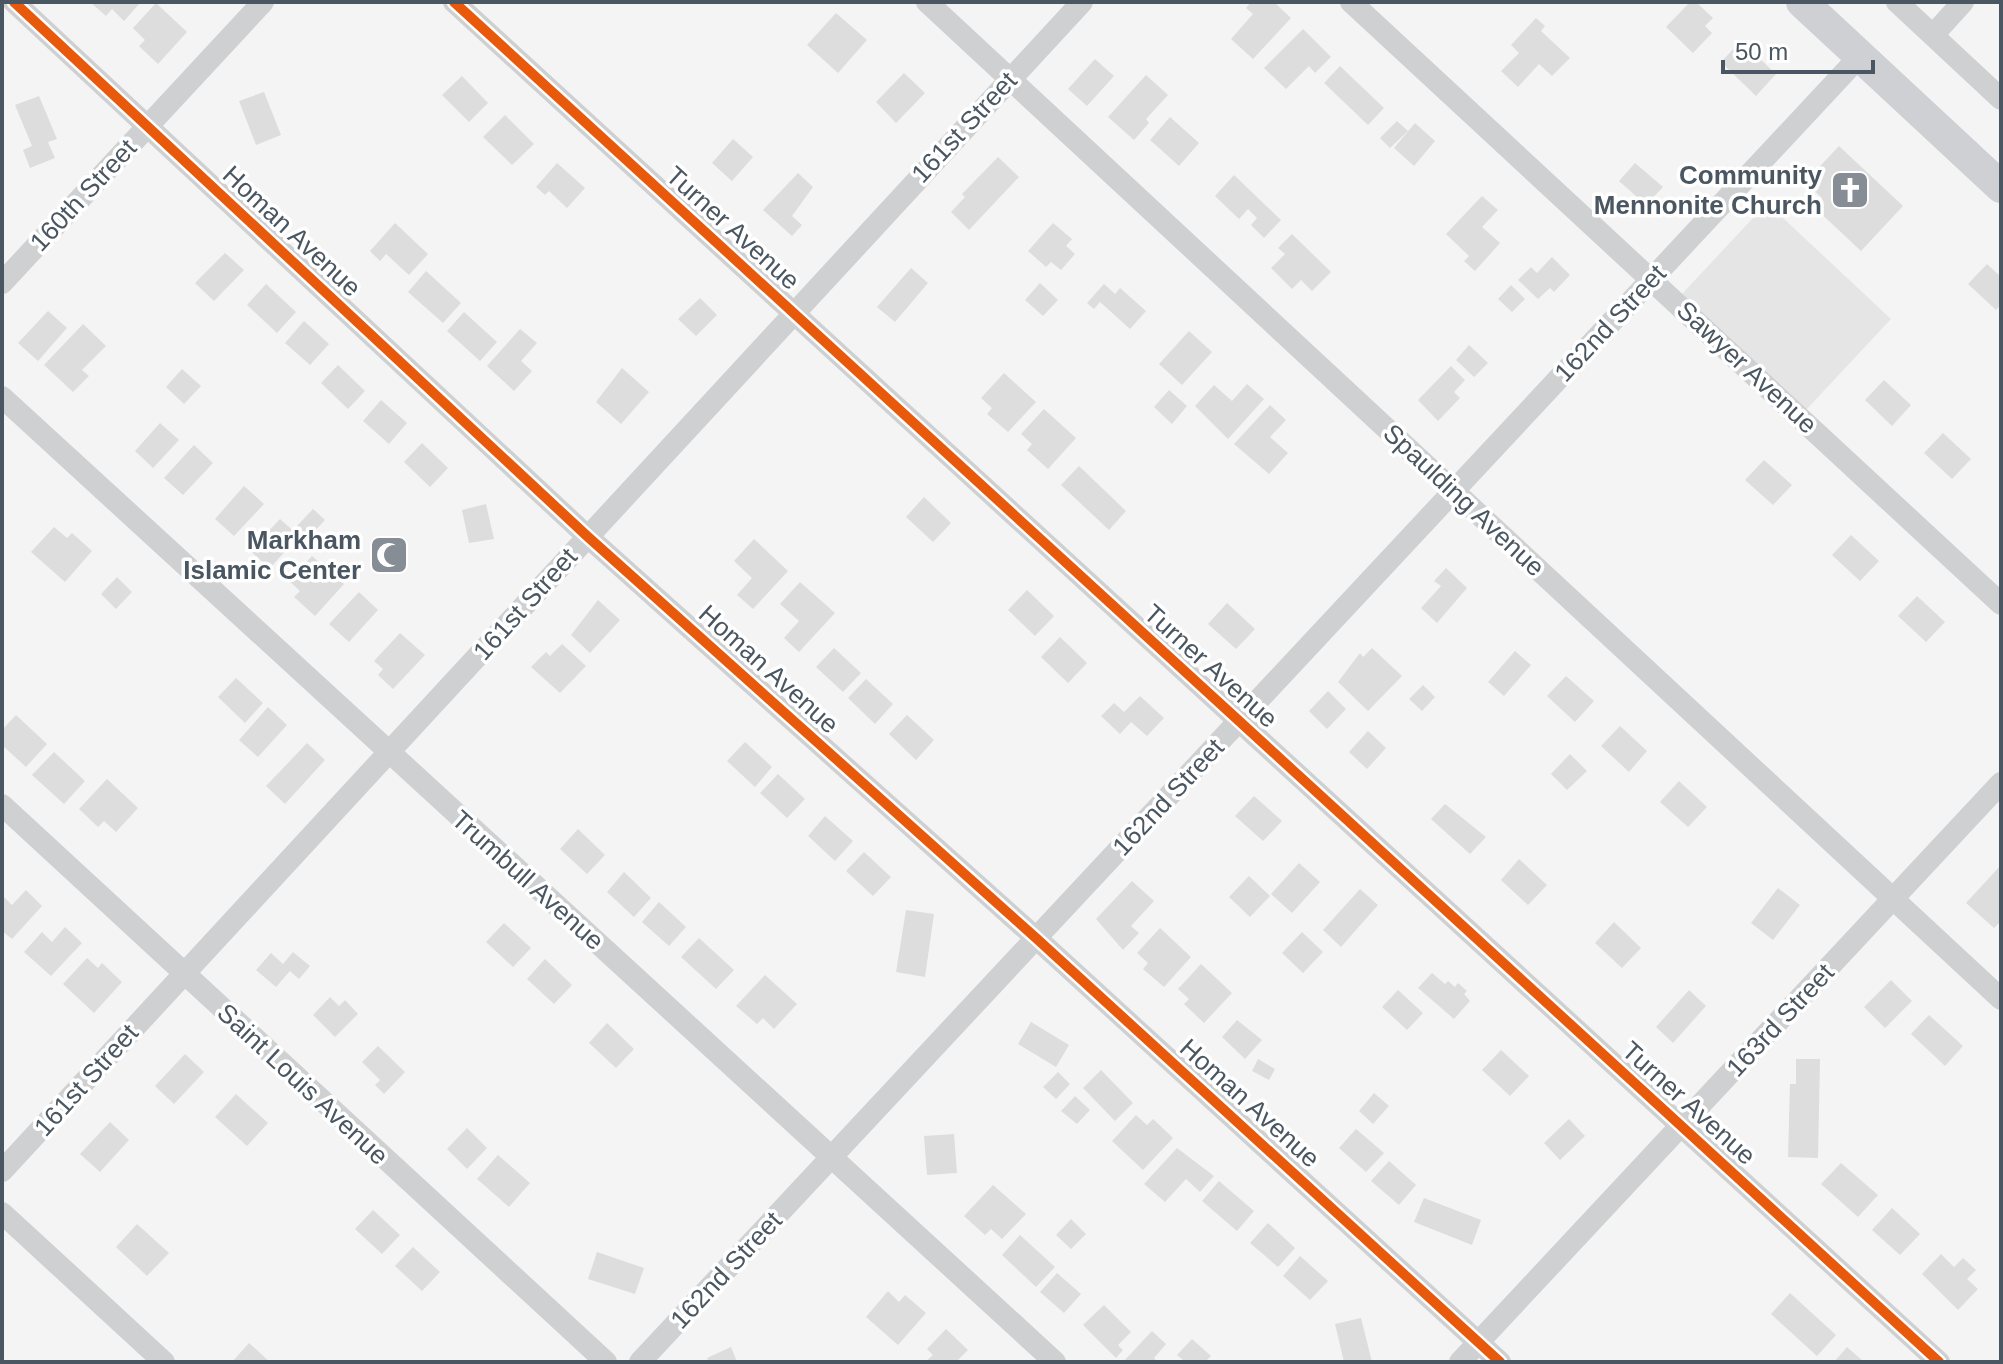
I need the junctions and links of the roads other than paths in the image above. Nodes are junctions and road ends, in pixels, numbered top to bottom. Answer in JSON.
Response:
{"nodes":[{"id":1,"x":14,"y":2,"type":"edge"},
{"id":2,"x":263,"y":2,"type":"edge"},
{"id":3,"x":454,"y":2,"type":"edge"},
{"id":4,"x":927,"y":2,"type":"edge"},
{"id":5,"x":1082,"y":2,"type":"edge"},
{"id":6,"x":1351,"y":2,"type":"edge"},
{"id":7,"x":1802,"y":2,"type":"edge"},
{"id":8,"x":1897,"y":2,"type":"edge"},
{"id":9,"x":1963,"y":2,"type":"edge"},
{"id":10,"x":1933,"y":35,"type":"junction"},
{"id":11,"x":1860,"y":56,"type":"junction"},
{"id":12,"x":1009,"y":78,"type":"junction"},
{"id":13,"x":2001,"y":99,"type":"edge"},
{"id":14,"x":148,"y":126,"type":"junction"},
{"id":15,"x":2001,"y":187,"type":"edge"},
{"id":16,"x":1651,"y":278,"type":"junction"},
{"id":17,"x":2,"y":283,"type":"edge"},
{"id":18,"x":793,"y":313,"type":"junction"},
{"id":19,"x":2,"y":397,"type":"edge"},
{"id":20,"x":1454,"y":491,"type":"junction"},
{"id":21,"x":587,"y":536,"type":"junction"},
{"id":22,"x":2001,"y":604,"type":"edge"},
{"id":23,"x":1239,"y":721,"type":"junction"},
{"id":24,"x":388,"y":753,"type":"junction"},
{"id":25,"x":2001,"y":783,"type":"edge"},
{"id":26,"x":2,"y":805,"type":"edge"},
{"id":27,"x":1893,"y":898,"type":"junction"},
{"id":28,"x":1036,"y":938,"type":"junction"},
{"id":29,"x":183,"y":974,"type":"junction"},
{"id":30,"x":2001,"y":999,"type":"edge"},
{"id":31,"x":1681,"y":1126,"type":"junction"},
{"id":32,"x":832,"y":1157,"type":"junction"},
{"id":33,"x":2,"y":1171,"type":"edge"},
{"id":34,"x":2,"y":1213,"type":"edge"},
{"id":35,"x":1479,"y":1342,"type":"junction"},
{"id":36,"x":164,"y":1362,"type":"edge"},
{"id":37,"x":606,"y":1362,"type":"edge"},
{"id":38,"x":640,"y":1362,"type":"edge"},
{"id":39,"x":1055,"y":1362,"type":"edge"},
{"id":40,"x":1460,"y":1362,"type":"edge"},
{"id":41,"x":1500,"y":1362,"type":"edge"},
{"id":42,"x":1939,"y":1362,"type":"edge"}],
"edges":[{"from":1,"to":14,"type":"street","name":"Homan Avenue"},
{"from":2,"to":14,"type":"street","name":"160th Street"},
{"from":3,"to":18,"type":"street","name":"Turner Avenue"},
{"from":4,"to":12,"type":"street","name":"Spaulding Avenue"},
{"from":5,"to":12,"type":"street","name":"161st Street"},
{"from":6,"to":16,"type":"street","name":"Sawyer Avenue"},
{"from":7,"to":11,"type":"main road"},
{"from":8,"to":10,"type":"street"},
{"from":9,"to":10,"type":"street"},
{"from":10,"to":13,"type":"street"},
{"from":11,"to":15,"type":"main road"},
{"from":11,"to":16,"type":"street","name":"162nd Street"},
{"from":12,"to":18,"type":"street","name":"161st Street"},
{"from":12,"to":20,"type":"street","name":"Spaulding Avenue"},
{"from":14,"to":17,"type":"street","name":"160th Street"},
{"from":14,"to":21,"type":"street","name":"Homan Avenue"},
{"from":16,"to":20,"type":"street","name":"162nd Street"},
{"from":16,"to":22,"type":"street","name":"Sawyer Avenue"},
{"from":18,"to":21,"type":"street","name":"161st Street"},
{"from":18,"to":23,"type":"street","name":"Turner Avenue"},
{"from":19,"to":24,"type":"street","name":"Trumbull Avenue"},
{"from":20,"to":23,"type":"street","name":"162nd Street"},
{"from":20,"to":27,"type":"street","name":"Spaulding Avenue"},
{"from":21,"to":24,"type":"street","name":"161st Street"},
{"from":21,"to":28,"type":"street","name":"Homan Avenue"},
{"from":23,"to":28,"type":"street","name":"162nd Street"},
{"from":23,"to":31,"type":"street","name":"Turner Avenue"},
{"from":24,"to":29,"type":"street","name":"161st Street"},
{"from":24,"to":32,"type":"street","name":"Trumbull Avenue"},
{"from":25,"to":27,"type":"street","name":"163rd Street"},
{"from":26,"to":29,"type":"street","name":"Saint Louis Avenue"},
{"from":27,"to":30,"type":"street","name":"Spaulding Avenue"},
{"from":27,"to":31,"type":"street","name":"163rd Street"},
{"from":28,"to":32,"type":"street","name":"162nd Street"},
{"from":28,"to":35,"type":"street","name":"Homan Avenue"},
{"from":29,"to":33,"type":"street","name":"161st Street"},
{"from":29,"to":37,"type":"street","name":"Saint Louis Avenue"},
{"from":31,"to":35,"type":"street","name":"163rd Street"},
{"from":31,"to":42,"type":"street","name":"Turner Avenue"},
{"from":32,"to":38,"type":"street","name":"162nd Street"},
{"from":32,"to":39,"type":"street","name":"Trumbull Avenue"},
{"from":34,"to":36,"type":"street"},
{"from":35,"to":40,"type":"street","name":"163rd Street"},
{"from":35,"to":41,"type":"street","name":"Homan Avenue"}]}
